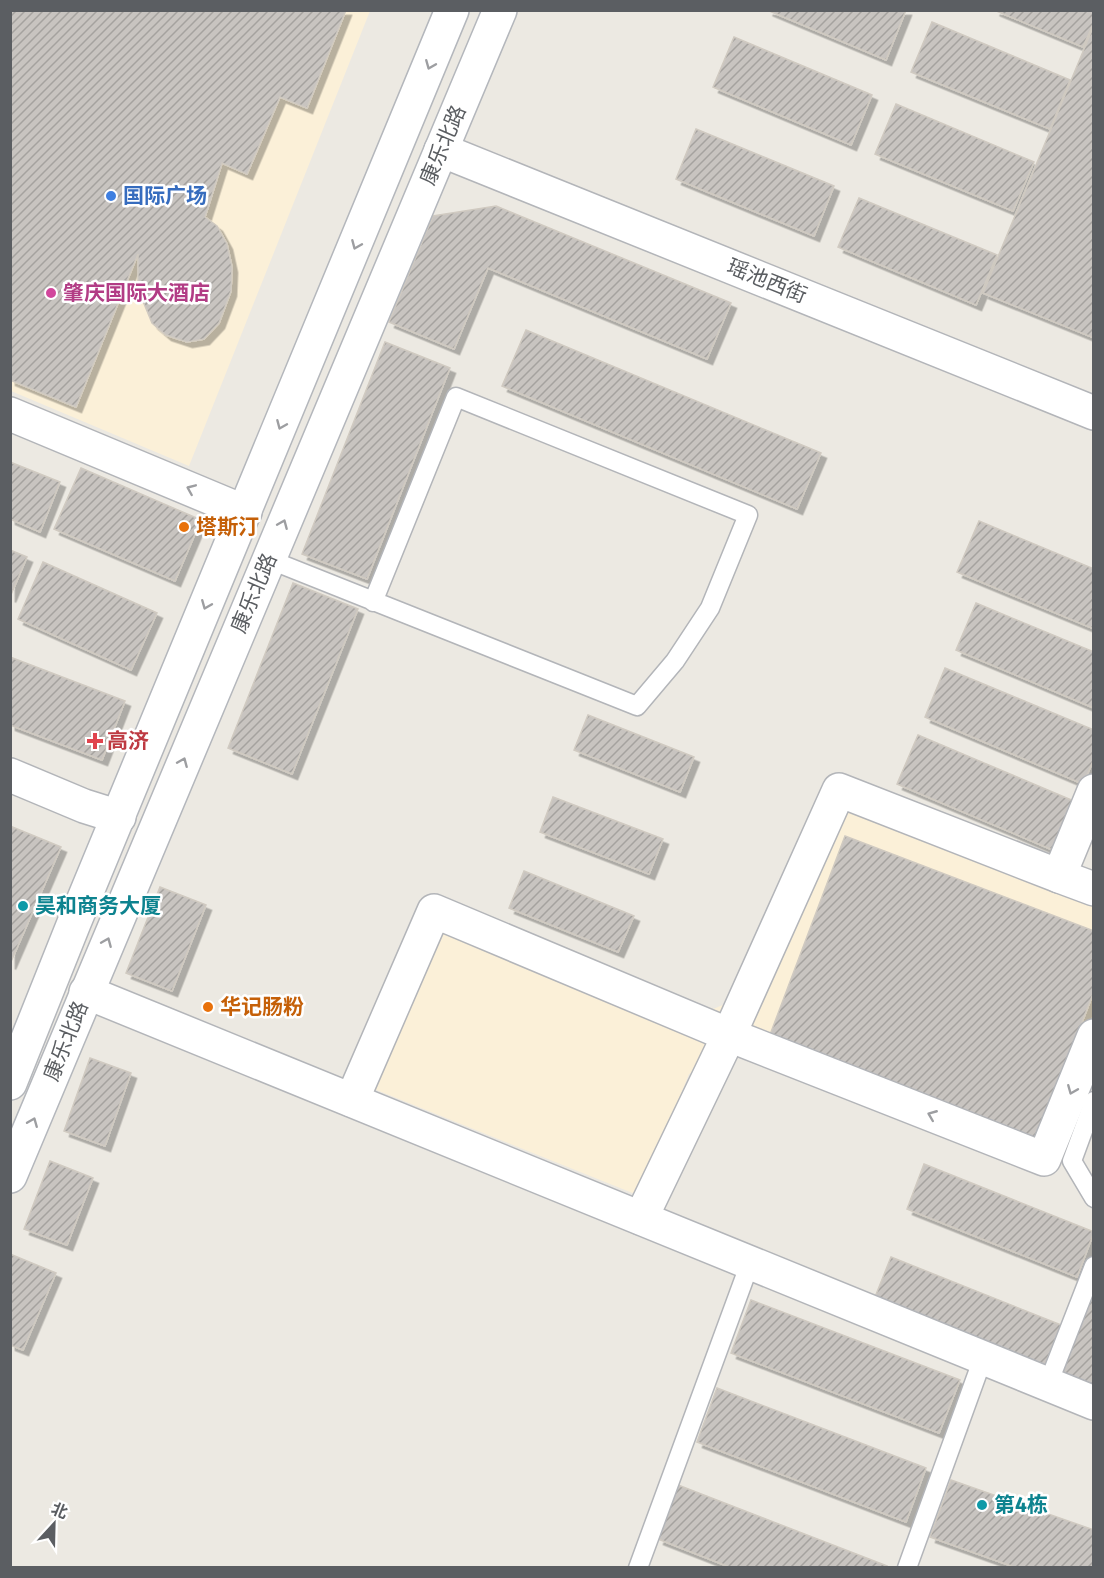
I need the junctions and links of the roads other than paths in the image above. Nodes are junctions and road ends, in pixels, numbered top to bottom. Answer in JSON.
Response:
{"nodes":[{"id":1,"x":452,"y":10,"type":"edge"},
{"id":2,"x":500,"y":10,"type":"edge"},
{"id":3,"x":441,"y":150,"type":"junction"},
{"id":4,"x":1094,"y":412,"type":"edge"},
{"id":5,"x":10,"y":414,"type":"edge"},
{"id":6,"x":244,"y":512,"type":"junction"},
{"id":7,"x":268,"y":560,"type":"junction"},
{"id":8,"x":373,"y":602,"type":"junction"},
{"id":9,"x":10,"y":775,"type":"edge"},
{"id":10,"x":1094,"y":791,"type":"edge"},
{"id":11,"x":119,"y":817,"type":"junction"},
{"id":12,"x":1059,"y":876,"type":"junction"},
{"id":13,"x":1094,"y":889,"type":"edge"},
{"id":14,"x":86,"y":992,"type":"junction"},
{"id":15,"x":729,"y":1035,"type":"junction"},
{"id":16,"x":1094,"y":1036,"type":"edge"},
{"id":17,"x":10,"y":1083,"type":"edge"},
{"id":18,"x":352,"y":1100,"type":"junction"},
{"id":19,"x":1094,"y":1101,"type":"edge"},
{"id":20,"x":10,"y":1176,"type":"edge"},
{"id":21,"x":1094,"y":1198,"type":"edge"},
{"id":22,"x":641,"y":1218,"type":"junction"},
{"id":23,"x":750,"y":1263,"type":"junction"},
{"id":24,"x":1094,"y":1266,"type":"edge"},
{"id":25,"x":982,"y":1358,"type":"junction"},
{"id":26,"x":1048,"y":1384,"type":"junction"},
{"id":27,"x":1094,"y":1403,"type":"edge"},
{"id":28,"x":639,"y":1568,"type":"edge"},
{"id":29,"x":907,"y":1568,"type":"edge"}],
"edges":[{"from":1,"to":6,"type":"street","name":"康乐北路","one_way":true},
{"from":2,"to":3,"type":"street","name":"康乐北路"},
{"from":3,"to":4,"type":"street","name":"瑶池西街"},
{"from":7,"to":3,"type":"street","name":"康乐北路","one_way":true},
{"from":6,"to":5,"type":"street","one_way":true},
{"from":6,"to":11,"type":"street","name":"康乐北路","one_way":true},
{"from":7,"to":8,"type":"lane"},
{"from":14,"to":7,"type":"street","name":"康乐北路","one_way":true},
{"from":8,"to":8,"type":"lane"},
{"from":9,"to":11,"type":"street"},
{"from":10,"to":12,"type":"street"},
{"from":11,"to":17,"type":"street","name":"康乐北路"},
{"from":12,"to":13,"type":"street"},
{"from":12,"to":15,"type":"street"},
{"from":14,"to":18,"type":"street"},
{"from":20,"to":14,"type":"street","name":"康乐北路","one_way":true},
{"from":16,"to":15,"type":"street","one_way":true},
{"from":15,"to":18,"type":"street"},
{"from":15,"to":22,"type":"street"},
{"from":18,"to":22,"type":"street"},
{"from":19,"to":21,"type":"lane"},
{"from":22,"to":23,"type":"street"},
{"from":23,"to":25,"type":"street"},
{"from":23,"to":28,"type":"lane"},
{"from":24,"to":26,"type":"lane"},
{"from":25,"to":26,"type":"street"},
{"from":25,"to":29,"type":"lane"},
{"from":26,"to":27,"type":"street"}]}
